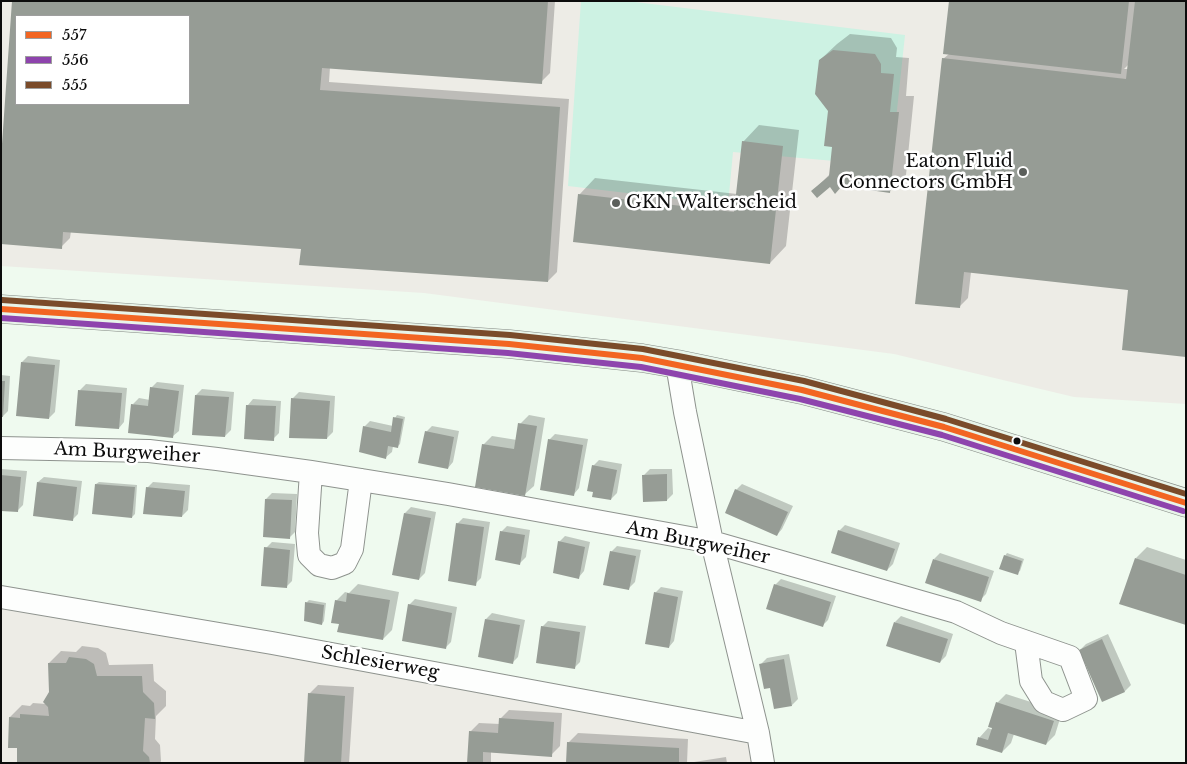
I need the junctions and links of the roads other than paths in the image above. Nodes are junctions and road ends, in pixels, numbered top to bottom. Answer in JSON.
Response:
{"nodes":[{"id":1,"x":1,"y":309,"type":"edge"},
{"id":2,"x":677,"y":364,"type":"junction"},
{"id":3,"x":1,"y":448,"type":"edge"},
{"id":4,"x":311,"y":472,"type":"junction"},
{"id":5,"x":361,"y":480,"type":"junction"},
{"id":6,"x":1186,"y":503,"type":"edge"},
{"id":7,"x":712,"y":542,"type":"junction"},
{"id":8,"x":1,"y":597,"type":"edge"},
{"id":9,"x":1026,"y":642,"type":"dead end"},
{"id":10,"x":758,"y":733,"type":"junction"},
{"id":11,"x":763,"y":763,"type":"edge"}],
"edges":[{"from":1,"to":2,"type":"main road"},
{"from":2,"to":6,"type":"main road"},
{"from":2,"to":7,"type":"street"},
{"from":3,"to":4,"type":"street","name":"Am Burgweiher"},
{"from":4,"to":5,"type":"street","name":"Am Burgweiher"},
{"from":4,"to":5,"type":"street"},
{"from":5,"to":7,"type":"street","name":"Am Burgweiher"},
{"from":7,"to":9,"type":"street","name":"Am Burgweiher"},
{"from":7,"to":10,"type":"street"},
{"from":8,"to":10,"type":"street","name":"Schlesierweg"},
{"from":10,"to":11,"type":"street"}]}
